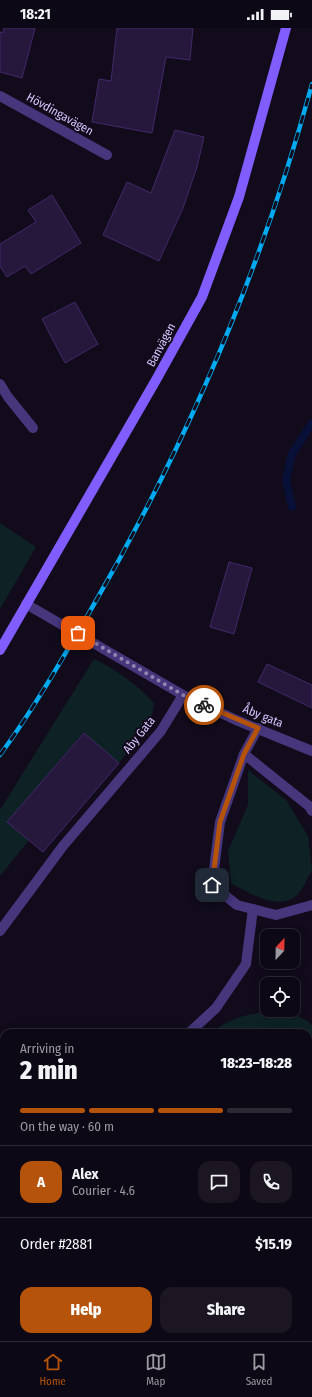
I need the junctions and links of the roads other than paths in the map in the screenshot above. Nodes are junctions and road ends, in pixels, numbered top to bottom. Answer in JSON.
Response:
{"nodes":[{"id":1,"x":286,"y":28,"type":"edge"},
{"id":2,"x":0,"y":96,"type":"edge"},
{"id":3,"x":107,"y":154,"type":"dead end"},
{"id":4,"x":0,"y":384,"type":"edge"},
{"id":5,"x":32,"y":428,"type":"dead end"},
{"id":6,"x":26,"y":604,"type":"junction"},
{"id":7,"x":0,"y":650,"type":"edge"},
{"id":8,"x":183,"y":695,"type":"junction"},
{"id":9,"x":258,"y":728,"type":"junction"},
{"id":10,"x":312,"y":751,"type":"edge"},
{"id":11,"x":244,"y":754,"type":"junction"},
{"id":12,"x":312,"y":811,"type":"edge"},
{"id":13,"x":312,"y":905,"type":"edge"},
{"id":14,"x":253,"y":909,"type":"junction"},
{"id":15,"x":0,"y":931,"type":"edge"},
{"id":16,"x":193,"y":1029,"type":"edge"}],
"edges":[{"from":1,"to":6,"type":"street","name":"Banvägen"},
{"from":2,"to":3,"type":"street","name":"Hövdingavägen"},
{"from":4,"to":5,"type":"street"},
{"from":6,"to":7,"type":"street","name":"Banvägen"},
{"from":6,"to":8,"type":"street"},
{"from":8,"to":9,"type":"street","name":"Åby gata"},
{"from":8,"to":15,"type":"street","name":"Aby Gata"},
{"from":9,"to":10,"type":"street","name":"Åby gata"},
{"from":9,"to":11,"type":"street"},
{"from":11,"to":12,"type":"street"},
{"from":11,"to":14,"type":"street"},
{"from":13,"to":14,"type":"street"},
{"from":14,"to":16,"type":"street"}]}
